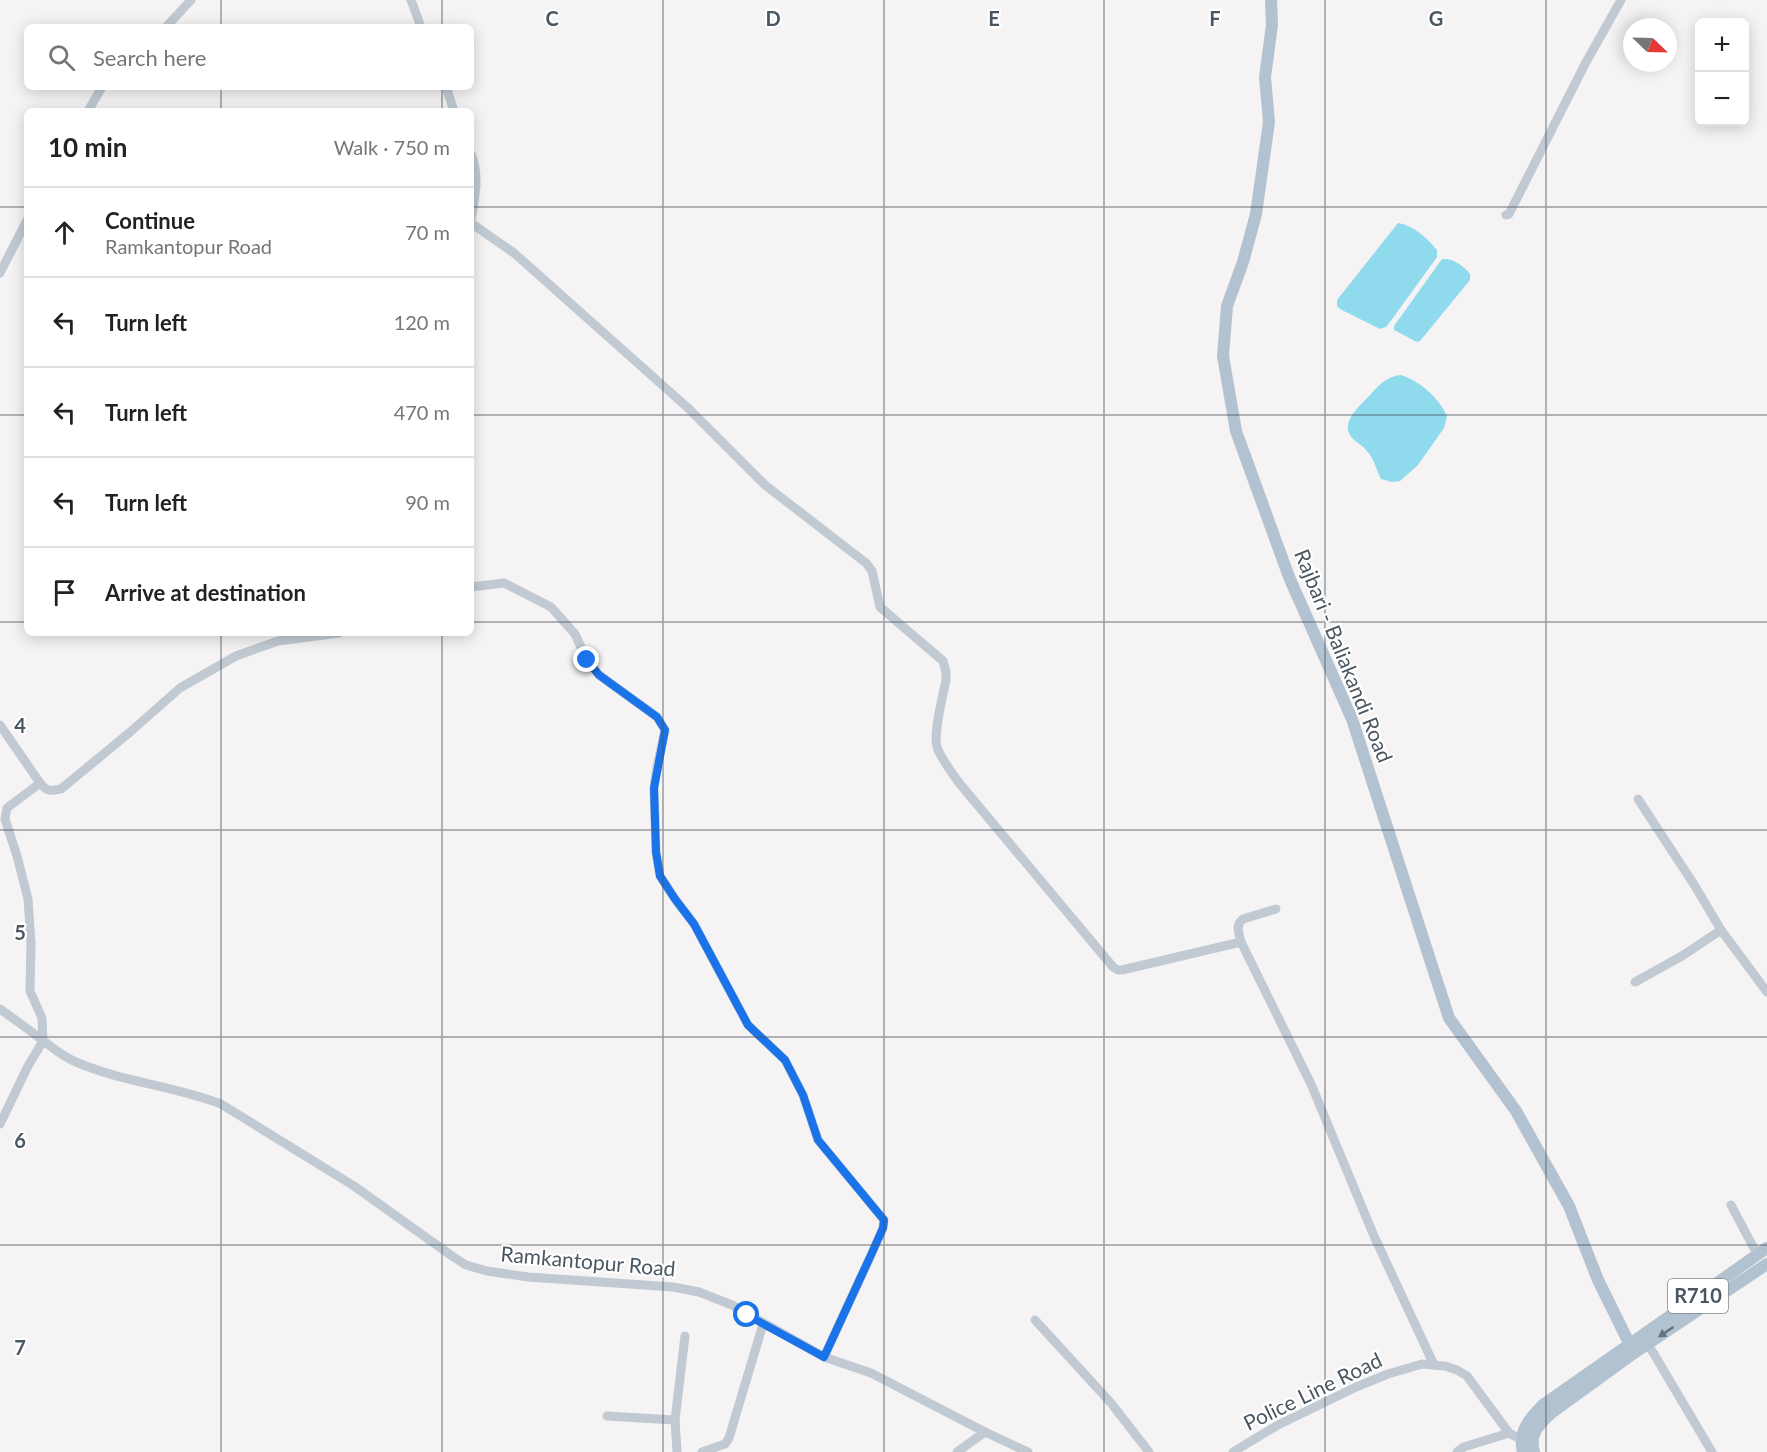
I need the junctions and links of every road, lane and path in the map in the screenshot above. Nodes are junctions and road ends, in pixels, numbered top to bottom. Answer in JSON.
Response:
{"nodes":[{"id":1,"x":191,"y":0,"type":"edge"},
{"id":2,"x":411,"y":0,"type":"edge"},
{"id":3,"x":1271,"y":0,"type":"edge"},
{"id":4,"x":1621,"y":0,"type":"edge"},
{"id":5,"x":169,"y":24,"type":"edge"},
{"id":6,"x":420,"y":24,"type":"edge"},
{"id":7,"x":100,"y":90,"type":"edge"},
{"id":8,"x":447,"y":90,"type":"edge"},
{"id":9,"x":90,"y":108,"type":"edge"},
{"id":10,"x":453,"y":108,"type":"edge"},
{"id":11,"x":474,"y":162,"type":"edge"},
{"id":12,"x":474,"y":202,"type":"edge"},
{"id":13,"x":1506,"y":215,"type":"dead end"},
{"id":14,"x":474,"y":223,"type":"edge"},
{"id":15,"x":24,"y":226,"type":"edge"},
{"id":16,"x":0,"y":273,"type":"edge"},
{"id":17,"x":474,"y":587,"type":"edge"},
{"id":18,"x":319,"y":636,"type":"edge"},
{"id":19,"x":0,"y":725,"type":"edge"},
{"id":20,"x":40,"y":783,"type":"junction"},
{"id":21,"x":1638,"y":799,"type":"dead end"},
{"id":22,"x":1276,"y":909,"type":"dead end"},
{"id":23,"x":1721,"y":930,"type":"junction"},
{"id":24,"x":1241,"y":942,"type":"junction"},
{"id":25,"x":1635,"y":982,"type":"dead end"},
{"id":26,"x":1767,"y":992,"type":"edge"},
{"id":27,"x":0,"y":1010,"type":"edge"},
{"id":28,"x":43,"y":1041,"type":"junction"},
{"id":29,"x":0,"y":1124,"type":"edge"},
{"id":30,"x":1731,"y":1205,"type":"dead end"},
{"id":31,"x":1762,"y":1251,"type":"edge"},
{"id":32,"x":1767,"y":1264,"type":"edge"},
{"id":33,"x":1035,"y":1320,"type":"dead end"},
{"id":34,"x":763,"y":1324,"type":"junction"},
{"id":35,"x":685,"y":1336,"type":"dead end"},
{"id":36,"x":1648,"y":1344,"type":"junction"},
{"id":37,"x":1632,"y":1348,"type":"junction"},
{"id":38,"x":824,"y":1357,"type":"junction"},
{"id":39,"x":1434,"y":1365,"type":"junction"},
{"id":40,"x":607,"y":1416,"type":"dead end"},
{"id":41,"x":675,"y":1420,"type":"junction"},
{"id":42,"x":985,"y":1432,"type":"junction"},
{"id":43,"x":1509,"y":1433,"type":"junction"},
{"id":44,"x":1522,"y":1446,"type":"edge"},
{"id":45,"x":676,"y":1452,"type":"edge"},
{"id":46,"x":702,"y":1452,"type":"edge"},
{"id":47,"x":957,"y":1452,"type":"edge"},
{"id":48,"x":1028,"y":1452,"type":"edge"},
{"id":49,"x":1149,"y":1452,"type":"edge"},
{"id":50,"x":1233,"y":1452,"type":"edge"},
{"id":51,"x":1457,"y":1452,"type":"edge"},
{"id":52,"x":1534,"y":1452,"type":"edge"},
{"id":53,"x":1712,"y":1452,"type":"edge"}],
"edges":[{"from":1,"to":5,"type":"street"},
{"from":2,"to":6,"type":"street"},
{"from":3,"to":37,"type":"main road","name":"Rajbari - Baliakandi Road"},
{"from":4,"to":13,"type":"street"},
{"from":7,"to":9,"type":"street"},
{"from":8,"to":10,"type":"street"},
{"from":11,"to":12,"type":"street"},
{"from":14,"to":24,"type":"street"},
{"from":15,"to":16,"type":"street"},
{"from":17,"to":38,"type":"street"},
{"from":18,"to":20,"type":"street"},
{"from":19,"to":20,"type":"street"},
{"from":20,"to":28,"type":"street"},
{"from":21,"to":23,"type":"street"},
{"from":22,"to":24,"type":"street"},
{"from":23,"to":25,"type":"street"},
{"from":23,"to":26,"type":"street"},
{"from":24,"to":39,"type":"street"},
{"from":27,"to":28,"type":"street","name":"Ramkantopur Road"},
{"from":28,"to":29,"type":"street"},
{"from":28,"to":34,"type":"street","name":"Ramkantopur Road"},
{"from":30,"to":31,"type":"street"},
{"from":31,"to":37,"type":"main road","number":"R710"},
{"from":32,"to":36,"type":"main road","number":"R710","one_way":true},
{"from":33,"to":49,"type":"street"},
{"from":34,"to":38,"type":"street","name":"Ramkantopur Road"},
{"from":34,"to":46,"type":"street"},
{"from":35,"to":41,"type":"street"},
{"from":36,"to":37,"type":"main road","number":"R710"},
{"from":36,"to":53,"type":"street"},
{"from":37,"to":44,"type":"main road","number":"R710"},
{"from":37,"to":52,"type":"main road","number":"R710"},
{"from":38,"to":42,"type":"street","name":"Ramkantopur Road"},
{"from":39,"to":43,"type":"street","name":"Police Line Road"},
{"from":39,"to":50,"type":"street","name":"Police Line Road"},
{"from":40,"to":41,"type":"street"},
{"from":41,"to":45,"type":"street"},
{"from":42,"to":47,"type":"street"},
{"from":42,"to":48,"type":"street","name":"Ramkantopur Road"},
{"from":43,"to":44,"type":"street","name":"Police Line Road"},
{"from":43,"to":51,"type":"street"}]}
